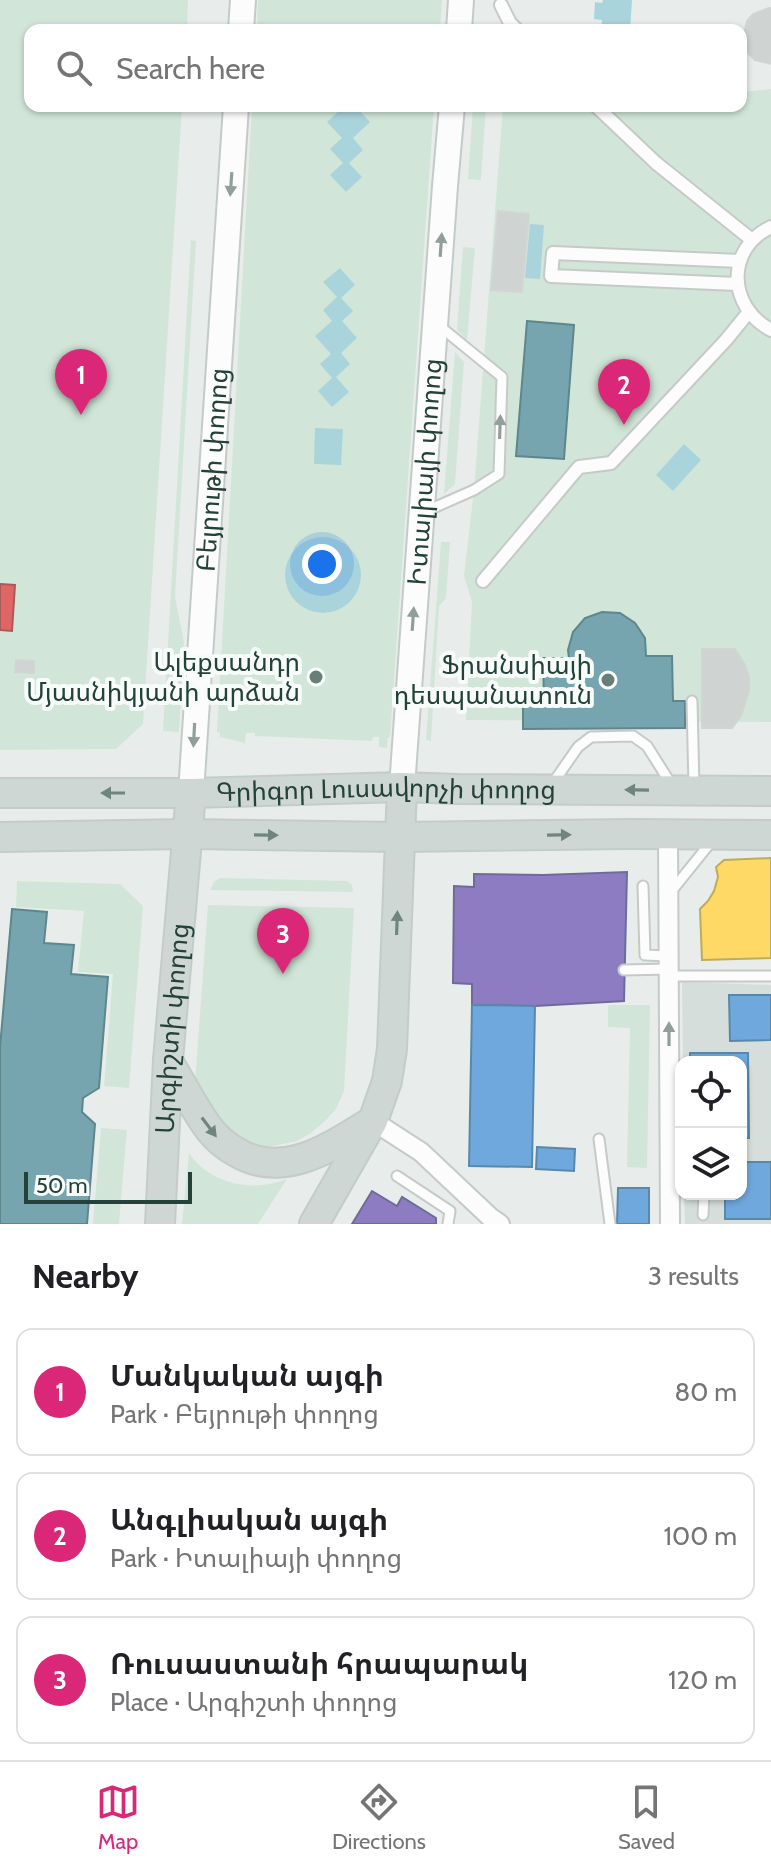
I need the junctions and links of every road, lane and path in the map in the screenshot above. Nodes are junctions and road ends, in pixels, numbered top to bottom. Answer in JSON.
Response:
{"nodes":[{"id":1,"x":243,"y":0,"type":"edge"},
{"id":2,"x":461,"y":0,"type":"edge"},
{"id":3,"x":501,"y":5,"type":"dead end"},
{"id":4,"x":241,"y":24,"type":"edge"},
{"id":5,"x":459,"y":24,"type":"edge"},
{"id":6,"x":511,"y":24,"type":"edge"},
{"id":7,"x":236,"y":112,"type":"edge"},
{"id":8,"x":452,"y":112,"type":"edge"},
{"id":9,"x":602,"y":112,"type":"edge"},
{"id":10,"x":771,"y":227,"type":"edge"},
{"id":11,"x":752,"y":240,"type":"junction"},
{"id":12,"x":740,"y":261,"type":"junction"},
{"id":13,"x":737,"y":284,"type":"junction"},
{"id":14,"x":748,"y":313,"type":"junction"},
{"id":15,"x":435,"y":323,"type":"junction"},
{"id":16,"x":771,"y":330,"type":"edge"},
{"id":17,"x":421,"y":513,"type":"junction"},
{"id":18,"x":483,"y":581,"type":"dead end"},
{"id":19,"x":692,"y":701,"type":"dead end"},
{"id":20,"x":402,"y":787,"type":"junction"},
{"id":21,"x":549,"y":790,"type":"junction"},
{"id":22,"x":685,"y":791,"type":"junction"},
{"id":23,"x":771,"y":791,"type":"edge"},
{"id":24,"x":0,"y":793,"type":"edge"},
{"id":25,"x":191,"y":793,"type":"junction"},
{"id":26,"x":188,"y":834,"type":"junction"},
{"id":27,"x":668,"y":834,"type":"junction"},
{"id":28,"x":718,"y":834,"type":"junction"},
{"id":29,"x":771,"y":835,"type":"edge"},
{"id":30,"x":0,"y":837,"type":"edge"},
{"id":31,"x":400,"y":837,"type":"junction"},
{"id":32,"x":643,"y":886,"type":"dead end"},
{"id":33,"x":668,"y":895,"type":"junction"},
{"id":34,"x":669,"y":967,"type":"junction"},
{"id":35,"x":624,"y":970,"type":"dead end"},
{"id":36,"x":771,"y":976,"type":"edge"},
{"id":37,"x":168,"y":1060,"type":"junction"},
{"id":38,"x":373,"y":1121,"type":"junction"},
{"id":39,"x":599,"y":1139,"type":"dead end"},
{"id":40,"x":675,"y":1158,"type":"edge"},
{"id":41,"x":397,"y":1176,"type":"dead end"},
{"id":42,"x":704,"y":1200,"type":"edge"},
{"id":43,"x":703,"y":1215,"type":"dead end"},
{"id":44,"x":160,"y":1224,"type":"edge"},
{"id":45,"x":314,"y":1224,"type":"edge"},
{"id":46,"x":448,"y":1224,"type":"edge"},
{"id":47,"x":500,"y":1224,"type":"edge"},
{"id":48,"x":610,"y":1224,"type":"edge"},
{"id":49,"x":670,"y":1224,"type":"edge"}],
"edges":[{"from":1,"to":4,"type":"main road"},
{"from":2,"to":5,"type":"main road"},
{"from":3,"to":6,"type":"street"},
{"from":7,"to":25,"type":"main road","name":"Բեյրութի փողոց","one_way":true},
{"from":15,"to":8,"type":"main road","name":"Իտալիայի փողոց","one_way":true},
{"from":9,"to":11,"type":"street"},
{"from":10,"to":11,"type":"street"},
{"from":11,"to":12,"type":"street"},
{"from":12,"to":13,"type":"street"},
{"from":12,"to":13,"type":"street"},
{"from":13,"to":14,"type":"street"},
{"from":14,"to":16,"type":"street"},
{"from":14,"to":18,"type":"street"},
{"from":15,"to":17,"type":"main road","name":"Իտալիայի փողոց"},
{"from":17,"to":15,"type":"lane","one_way":true},
{"from":20,"to":17,"type":"main road","name":"Իտալիայի փողոց","one_way":true},
{"from":19,"to":22,"type":"lane"},
{"from":20,"to":21,"type":"main road","name":"Գրիգոր Լուսավորչի փողոց"},
{"from":20,"to":25,"type":"main road","name":"Գրիգոր Լուսավորչի փողոց"},
{"from":20,"to":31,"type":"main road","name":"Իտալիայի փողոց"},
{"from":22,"to":21,"type":"main road","name":"Գրիգոր Լուսավորչի փողոց","one_way":true},
{"from":21,"to":22,"type":"lane"},
{"from":22,"to":23,"type":"main road","name":"Գրիգոր Լուսավորչի փողոց"},
{"from":25,"to":24,"type":"main road","name":"Գրիգոր Լուսավորչի փողոց","one_way":true},
{"from":25,"to":26,"type":"main road","name":"Բեյրութի փողոց"},
{"from":26,"to":30,"type":"main road","name":"Գրիգոր Լուսավորչի փողոց"},
{"from":26,"to":31,"type":"main road","name":"Գրիգոր Լուսավորչի փողոց","one_way":true},
{"from":26,"to":37,"type":"main road","name":"Արգիշտի փողոց"},
{"from":27,"to":28,"type":"main road","name":"Գրիգոր Լուսավորչի փողոց"},
{"from":31,"to":27,"type":"main road","name":"Գրիգոր Լուսավորչի փողոց","one_way":true},
{"from":27,"to":33,"type":"street"},
{"from":28,"to":29,"type":"main road","name":"Գրիգոր Լուսավորչի փողոց"},
{"from":28,"to":33,"type":"lane"},
{"from":38,"to":31,"type":"main road","one_way":true},
{"from":32,"to":34,"type":"lane"},
{"from":33,"to":34,"type":"street"},
{"from":34,"to":35,"type":"lane"},
{"from":34,"to":36,"type":"lane"},
{"from":40,"to":34,"type":"street","one_way":true},
{"from":37,"to":38,"type":"main road","one_way":true},
{"from":37,"to":44,"type":"main road","name":"Արգիշտի փողոց"},
{"from":38,"to":45,"type":"main road"},
{"from":38,"to":47,"type":"street"},
{"from":39,"to":48,"type":"lane"},
{"from":40,"to":49,"type":"street"},
{"from":41,"to":46,"type":"lane"},
{"from":42,"to":43,"type":"lane"}]}
